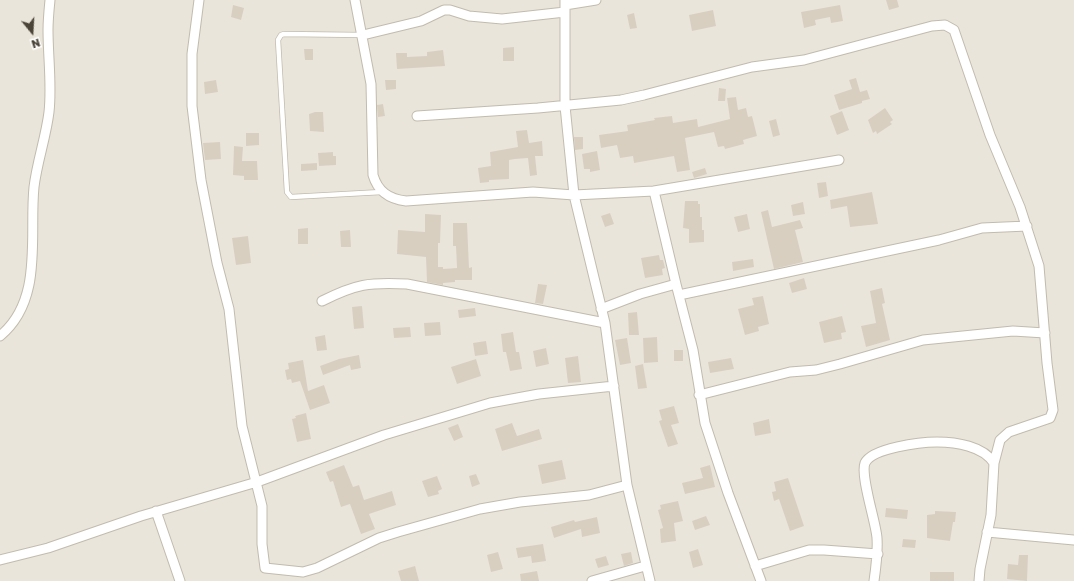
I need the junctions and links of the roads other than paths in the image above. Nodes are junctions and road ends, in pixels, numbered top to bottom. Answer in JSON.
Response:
{"nodes":[{"id":1,"x":50,"y":0,"type":"edge"},
{"id":2,"x":199,"y":0,"type":"edge"},
{"id":3,"x":355,"y":0,"type":"edge"},
{"id":4,"x":596,"y":0,"type":"edge"},
{"id":5,"x":565,"y":6,"type":"edge"},
{"id":6,"x":363,"y":35,"type":"junction"},
{"id":7,"x":565,"y":106,"type":"junction"},
{"id":8,"x":417,"y":116,"type":"dead end"},
{"id":9,"x":839,"y":160,"type":"dead end"},
{"id":10,"x":654,"y":191,"type":"junction"},
{"id":11,"x":382,"y":192,"type":"junction"},
{"id":12,"x":574,"y":195,"type":"junction"},
{"id":13,"x":1027,"y":226,"type":"junction"},
{"id":14,"x":676,"y":284,"type":"junction"},
{"id":15,"x":679,"y":296,"type":"junction"},
{"id":16,"x":322,"y":301,"type":"dead end"},
{"id":17,"x":601,"y":309,"type":"junction"},
{"id":18,"x":605,"y":323,"type":"junction"},
{"id":19,"x":1045,"y":332,"type":"junction"},
{"id":20,"x":0,"y":336,"type":"edge"},
{"id":21,"x":614,"y":386,"type":"junction"},
{"id":22,"x":699,"y":395,"type":"junction"},
{"id":23,"x":994,"y":463,"type":"junction"},
{"id":24,"x":257,"y":482,"type":"junction"},
{"id":25,"x":627,"y":485,"type":"junction"},
{"id":26,"x":156,"y":511,"type":"junction"},
{"id":27,"x":987,"y":532,"type":"junction"},
{"id":28,"x":1074,"y":540,"type":"edge"},
{"id":29,"x":878,"y":554,"type":"junction"},
{"id":30,"x":0,"y":560,"type":"edge"},
{"id":31,"x":645,"y":566,"type":"junction"},
{"id":32,"x":755,"y":566,"type":"junction"},
{"id":33,"x":180,"y":581,"type":"edge"},
{"id":34,"x":592,"y":581,"type":"edge"},
{"id":35,"x":650,"y":581,"type":"edge"},
{"id":36,"x":760,"y":581,"type":"edge"},
{"id":37,"x":874,"y":581,"type":"edge"},
{"id":38,"x":980,"y":581,"type":"edge"}],
"edges":[{"from":1,"to":20,"type":"street"},
{"from":2,"to":24,"type":"street"},
{"from":3,"to":6,"type":"street"},
{"from":4,"to":5,"type":"street"},
{"from":5,"to":6,"type":"street"},
{"from":5,"to":7,"type":"street"},
{"from":6,"to":11,"type":"street"},
{"from":6,"to":11,"type":"lane"},
{"from":7,"to":8,"type":"street"},
{"from":7,"to":12,"type":"street"},
{"from":7,"to":13,"type":"street"},
{"from":9,"to":10,"type":"street"},
{"from":10,"to":12,"type":"street"},
{"from":10,"to":14,"type":"street"},
{"from":11,"to":12,"type":"street"},
{"from":12,"to":17,"type":"street"},
{"from":13,"to":15,"type":"street"},
{"from":13,"to":19,"type":"street"},
{"from":14,"to":15,"type":"street"},
{"from":14,"to":17,"type":"street"},
{"from":15,"to":22,"type":"street"},
{"from":16,"to":18,"type":"street"},
{"from":17,"to":18,"type":"street"},
{"from":18,"to":21,"type":"street"},
{"from":19,"to":22,"type":"street"},
{"from":19,"to":23,"type":"street"},
{"from":21,"to":24,"type":"street"},
{"from":21,"to":25,"type":"street"},
{"from":22,"to":32,"type":"street"},
{"from":23,"to":27,"type":"street"},
{"from":23,"to":29,"type":"street"},
{"from":24,"to":25,"type":"street"},
{"from":24,"to":26,"type":"street"},
{"from":25,"to":31,"type":"street"},
{"from":26,"to":30,"type":"street"},
{"from":26,"to":33,"type":"street"},
{"from":27,"to":28,"type":"street"},
{"from":27,"to":38,"type":"street"},
{"from":29,"to":32,"type":"street"},
{"from":29,"to":37,"type":"street"},
{"from":31,"to":34,"type":"street"},
{"from":31,"to":35,"type":"street"},
{"from":32,"to":36,"type":"street"}]}
